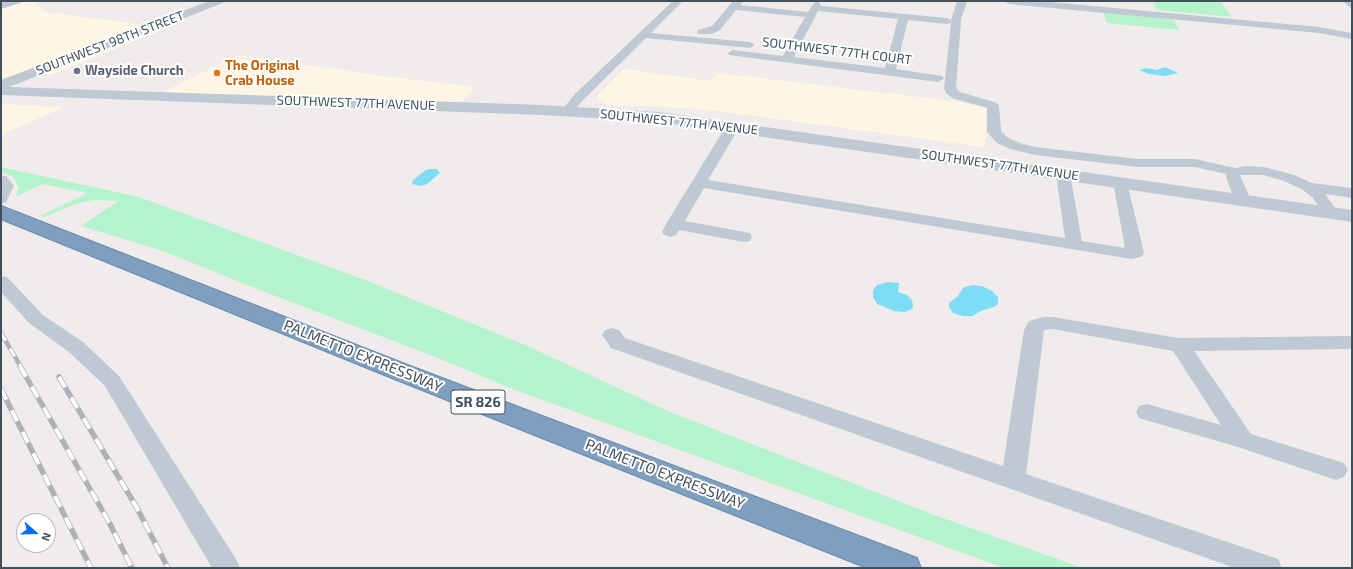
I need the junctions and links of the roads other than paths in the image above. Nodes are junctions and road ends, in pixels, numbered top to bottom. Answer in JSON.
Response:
{"nodes":[{"id":1,"x":17,"y":1,"type":"edge"},
{"id":2,"x":218,"y":1,"type":"edge"},
{"id":3,"x":678,"y":1,"type":"edge"},
{"id":4,"x":962,"y":1,"type":"edge"},
{"id":5,"x":1009,"y":1,"type":"edge"},
{"id":6,"x":1348,"y":1,"type":"edge"},
{"id":7,"x":735,"y":4,"type":"edge"},
{"id":8,"x":1352,"y":5,"type":"edge"},
{"id":9,"x":1,"y":6,"type":"edge"},
{"id":10,"x":816,"y":8,"type":"edge"},
{"id":11,"x":904,"y":17,"type":"junction"},
{"id":12,"x":947,"y":21,"type":"dead end"},
{"id":13,"x":647,"y":32,"type":"junction"},
{"id":14,"x":702,"y":32,"type":"junction"},
{"id":15,"x":1352,"y":36,"type":"edge"},
{"id":16,"x":711,"y":40,"type":"junction"},
{"id":17,"x":733,"y":53,"type":"dead end"},
{"id":18,"x":790,"y":54,"type":"junction"},
{"id":19,"x":890,"y":72,"type":"junction"},
{"id":20,"x":938,"y":78,"type":"dead end"},
{"id":21,"x":1,"y":85,"type":"edge"},
{"id":22,"x":1,"y":91,"type":"edge"},
{"id":23,"x":567,"y":111,"type":"junction"},
{"id":24,"x":733,"y":126,"type":"junction"},
{"id":25,"x":1235,"y":172,"type":"junction"},
{"id":26,"x":1064,"y":174,"type":"junction"},
{"id":27,"x":1,"y":179,"type":"edge"},
{"id":28,"x":1120,"y":182,"type":"junction"},
{"id":29,"x":699,"y":183,"type":"junction"},
{"id":30,"x":1308,"y":187,"type":"junction"},
{"id":31,"x":1352,"y":193,"type":"edge"},
{"id":32,"x":1,"y":199,"type":"edge"},
{"id":33,"x":1243,"y":200,"type":"junction"},
{"id":34,"x":1,"y":212,"type":"edge"},
{"id":35,"x":1331,"y":213,"type":"junction"},
{"id":36,"x":1352,"y":216,"type":"edge"},
{"id":37,"x":744,"y":237,"type":"dead end"},
{"id":38,"x":1074,"y":245,"type":"junction"},
{"id":39,"x":1,"y":281,"type":"edge"},
{"id":40,"x":612,"y":335,"type":"dead end"},
{"id":41,"x":1348,"y":342,"type":"dead end"},
{"id":42,"x":1178,"y":345,"type":"junction"},
{"id":43,"x":1147,"y":412,"type":"dead end"},
{"id":44,"x":1243,"y":440,"type":"junction"},
{"id":45,"x":1336,"y":470,"type":"dead end"},
{"id":46,"x":1013,"y":480,"type":"junction"},
{"id":47,"x":227,"y":568,"type":"edge"},
{"id":48,"x":905,"y":568,"type":"edge"},
{"id":49,"x":1269,"y":568,"type":"edge"}],
"edges":[{"from":1,"to":9,"type":"street"},
{"from":2,"to":21,"type":"street","name":"SOUTHWEST 98TH STREET"},
{"from":3,"to":13,"type":"street"},
{"from":4,"to":25,"type":"street"},
{"from":5,"to":15,"type":"street"},
{"from":6,"to":8,"type":"street"},
{"from":7,"to":10,"type":"street"},
{"from":7,"to":14,"type":"street"},
{"from":10,"to":11,"type":"street"},
{"from":10,"to":18,"type":"street"},
{"from":11,"to":12,"type":"street"},
{"from":11,"to":19,"type":"street"},
{"from":13,"to":14,"type":"street"},
{"from":13,"to":16,"type":"street","name":"SOUTHWEST 77TH COURT"},
{"from":13,"to":23,"type":"street"},
{"from":14,"to":16,"type":"street"},
{"from":16,"to":18,"type":"street","name":"SOUTHWEST 77TH COURT"},
{"from":17,"to":18,"type":"street","name":"SOUTHWEST 77TH COURT"},
{"from":18,"to":19,"type":"street","name":"SOUTHWEST 77TH COURT"},
{"from":19,"to":20,"type":"street","name":"SOUTHWEST 77TH COURT"},
{"from":22,"to":23,"type":"street","name":"SOUTHWEST 77TH AVENUE"},
{"from":23,"to":24,"type":"street","name":"SOUTHWEST 77TH AVENUE"},
{"from":24,"to":26,"type":"street","name":"SOUTHWEST 77TH AVENUE"},
{"from":24,"to":29,"type":"street"},
{"from":25,"to":30,"type":"street"},
{"from":25,"to":33,"type":"street"},
{"from":26,"to":28,"type":"street","name":"SOUTHWEST 77TH AVENUE"},
{"from":26,"to":38,"type":"street"},
{"from":27,"to":32,"type":"street"},
{"from":28,"to":33,"type":"street","name":"SOUTHWEST 77TH AVENUE"},
{"from":28,"to":38,"type":"street"},
{"from":29,"to":37,"type":"street"},
{"from":29,"to":38,"type":"street"},
{"from":30,"to":31,"type":"street"},
{"from":30,"to":35,"type":"street"},
{"from":33,"to":35,"type":"street","name":"SOUTHWEST 77TH AVENUE"},
{"from":34,"to":48,"type":"highway","name":"PALMETTO EXPRESSWAY","number":"SR 826"},
{"from":35,"to":36,"type":"street","name":"SOUTHWEST 77TH AVENUE"},
{"from":39,"to":47,"type":"street"},
{"from":40,"to":46,"type":"street"},
{"from":41,"to":42,"type":"street"},
{"from":42,"to":44,"type":"street"},
{"from":42,"to":46,"type":"street"},
{"from":43,"to":44,"type":"street"},
{"from":44,"to":45,"type":"street"},
{"from":46,"to":49,"type":"street"}]}
